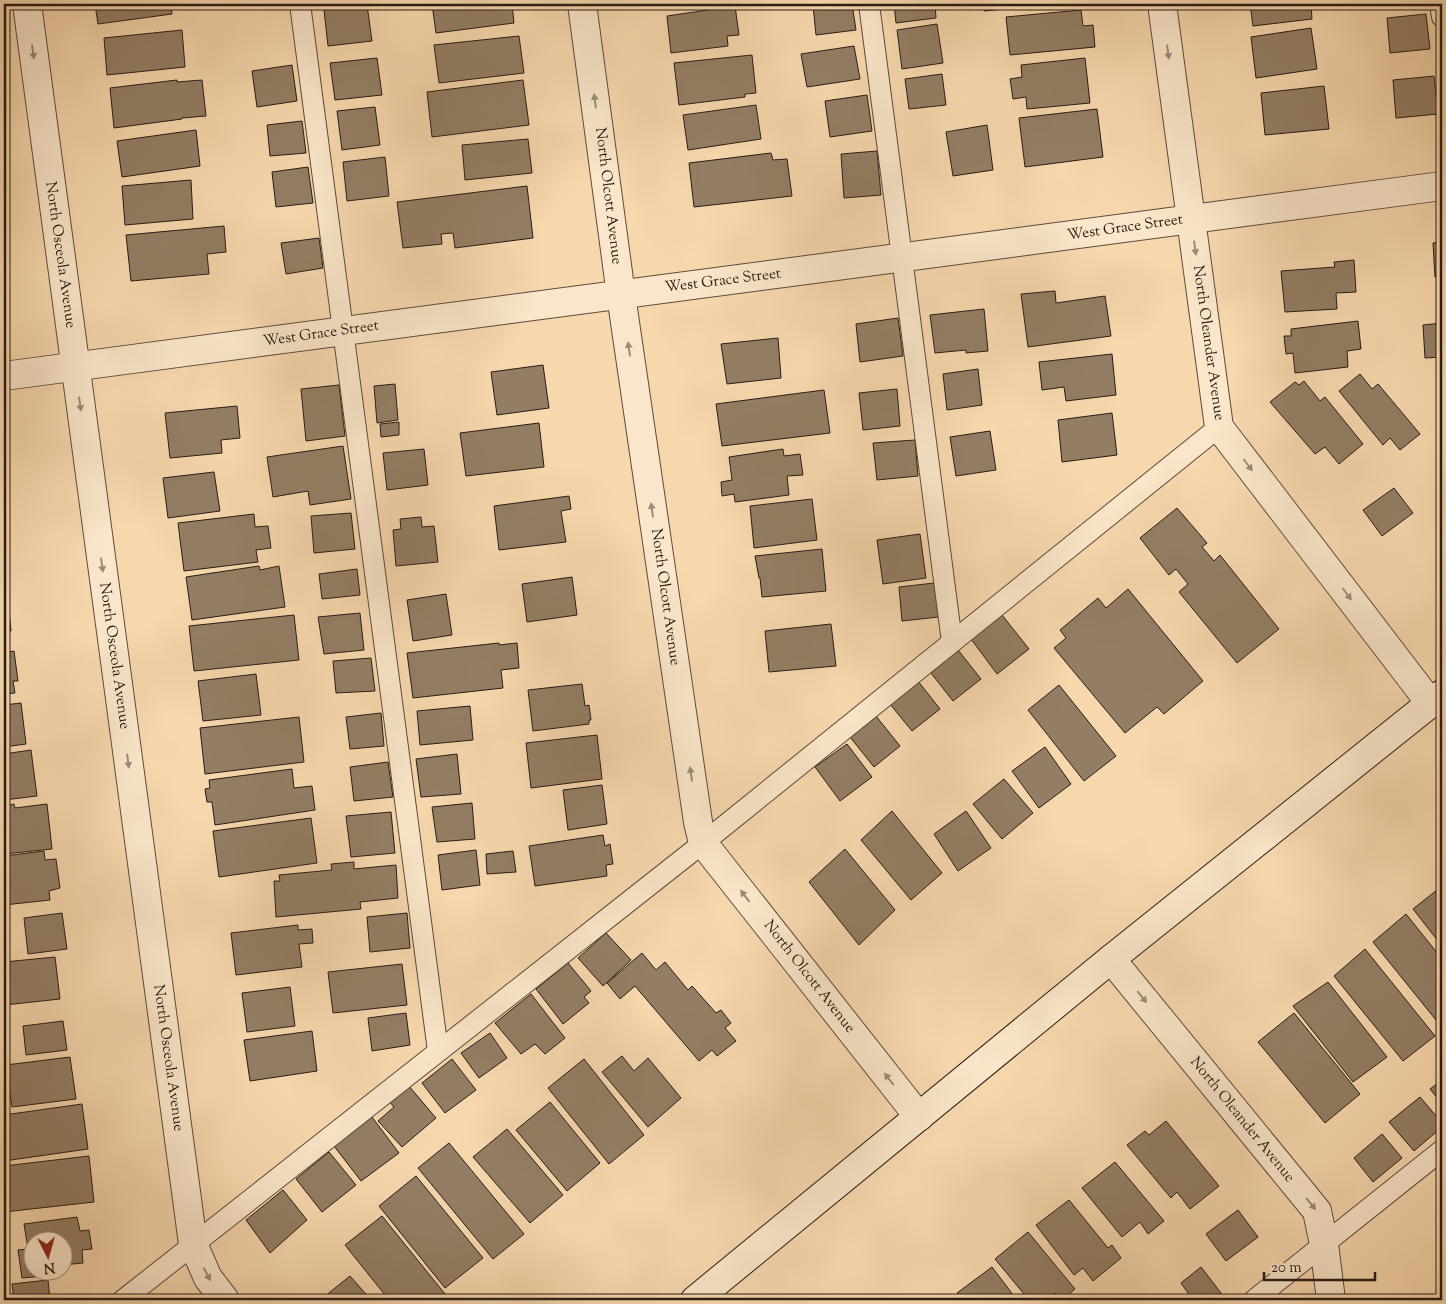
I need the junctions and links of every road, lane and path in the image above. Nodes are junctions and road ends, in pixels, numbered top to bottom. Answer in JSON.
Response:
{"nodes":[{"id":1,"x":26,"y":4,"type":"edge"},
{"id":2,"x":300,"y":4,"type":"edge"},
{"id":3,"x":582,"y":4,"type":"edge"},
{"id":4,"x":869,"y":4,"type":"edge"},
{"id":5,"x":1162,"y":4,"type":"edge"},
{"id":6,"x":1440,"y":4,"type":"edge"},
{"id":7,"x":1442,"y":17,"type":"edge"},
{"id":8,"x":1442,"y":186,"type":"edge"},
{"id":9,"x":1191,"y":219,"type":"junction"},
{"id":10,"x":903,"y":258,"type":"junction"},
{"id":11,"x":621,"y":295,"type":"junction"},
{"id":12,"x":344,"y":331,"type":"junction"},
{"id":13,"x":75,"y":366,"type":"junction"},
{"id":14,"x":4,"y":376,"type":"edge"},
{"id":15,"x":1218,"y":426,"type":"junction"},
{"id":16,"x":952,"y":642,"type":"junction"},
{"id":17,"x":1436,"y":699,"type":"edge"},
{"id":18,"x":702,"y":842,"type":"junction"},
{"id":19,"x":1111,"y":959,"type":"junction"},
{"id":20,"x":438,"y":1051,"type":"junction"},
{"id":21,"x":919,"y":1117,"type":"junction"},
{"id":22,"x":1442,"y":1150,"type":"edge"},
{"id":23,"x":193,"y":1244,"type":"junction"},
{"id":24,"x":1324,"y":1244,"type":"junction"},
{"id":25,"x":123,"y":1300,"type":"edge"},
{"id":26,"x":225,"y":1300,"type":"edge"},
{"id":27,"x":695,"y":1300,"type":"edge"},
{"id":28,"x":1254,"y":1300,"type":"edge"},
{"id":29,"x":1331,"y":1300,"type":"edge"}],
"edges":[{"from":1,"to":13,"type":"street","name":"North Osceola Avenue","one_way":true},
{"from":2,"to":12,"type":"lane"},
{"from":11,"to":3,"type":"street","name":"North Olcott Avenue","one_way":true},
{"from":4,"to":10,"type":"lane"},
{"from":5,"to":9,"type":"street","name":"North Oleander Avenue","one_way":true},
{"from":6,"to":7,"type":"lane"},
{"from":8,"to":9,"type":"street","name":"West Grace Street"},
{"from":9,"to":10,"type":"street","name":"West Grace Street"},
{"from":9,"to":15,"type":"street","name":"North Oleander Avenue","one_way":true},
{"from":10,"to":11,"type":"street","name":"West Grace Street"},
{"from":10,"to":16,"type":"lane"},
{"from":11,"to":12,"type":"street","name":"West Grace Street"},
{"from":18,"to":11,"type":"street","name":"North Olcott Avenue","one_way":true},
{"from":12,"to":13,"type":"street","name":"West Grace Street"},
{"from":12,"to":20,"type":"lane"},
{"from":13,"to":14,"type":"street","name":"West Grace Street"},
{"from":13,"to":23,"type":"street","name":"North Osceola Avenue","one_way":true},
{"from":15,"to":16,"type":"lane"},
{"from":15,"to":17,"type":"street","name":"North Oleander Avenue","one_way":true},
{"from":16,"to":18,"type":"lane"},
{"from":17,"to":19,"type":"street"},
{"from":18,"to":20,"type":"lane"},
{"from":21,"to":18,"type":"street","name":"North Olcott Avenue","one_way":true},
{"from":19,"to":21,"type":"street"},
{"from":19,"to":24,"type":"street","name":"North Oleander Avenue","one_way":true},
{"from":20,"to":23,"type":"lane"},
{"from":21,"to":27,"type":"street"},
{"from":22,"to":24,"type":"lane"},
{"from":23,"to":25,"type":"lane"},
{"from":23,"to":26,"type":"street","name":"North Osceola Avenue","one_way":true},
{"from":24,"to":28,"type":"lane"},
{"from":24,"to":29,"type":"street","name":"North Oleander Avenue"}]}
